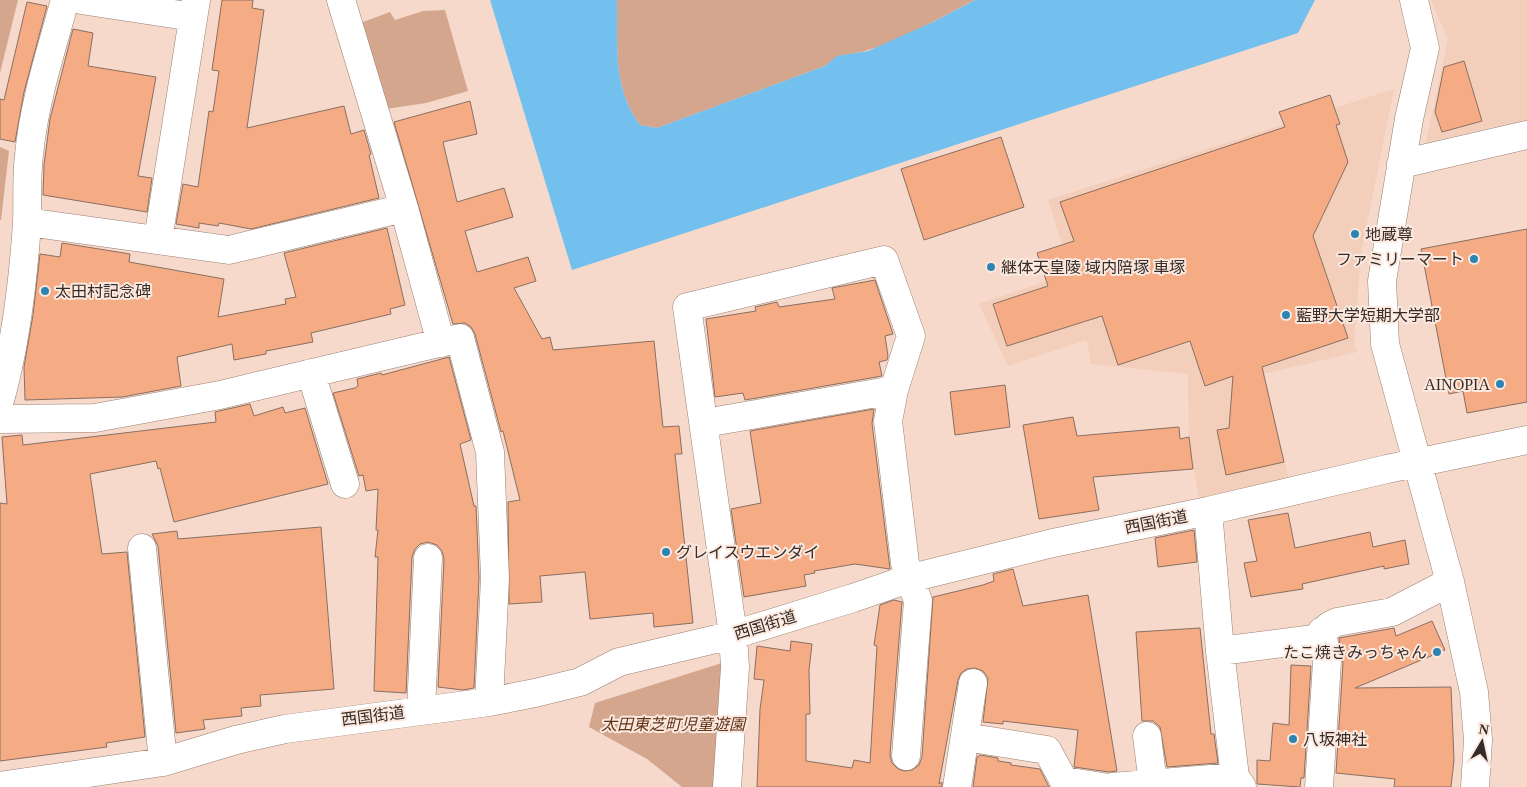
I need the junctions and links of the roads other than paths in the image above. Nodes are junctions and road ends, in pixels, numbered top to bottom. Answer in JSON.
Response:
{"nodes":[{"id":1,"x":65,"y":0,"type":"edge"},
{"id":2,"x":81,"y":0,"type":"edge"},
{"id":3,"x":341,"y":0,"type":"edge"},
{"id":4,"x":1414,"y":0,"type":"edge"},
{"id":5,"x":194,"y":9,"type":"edge"},
{"id":6,"x":1527,"y":135,"type":"edge"},
{"id":7,"x":1402,"y":164,"type":"junction"},
{"id":8,"x":404,"y":208,"type":"junction"},
{"id":9,"x":27,"y":222,"type":"junction"},
{"id":10,"x":158,"y":240,"type":"junction"},
{"id":11,"x":441,"y":344,"type":"junction"},
{"id":12,"x":311,"y":373,"type":"junction"},
{"id":13,"x":894,"y":390,"type":"junction"},
{"id":14,"x":0,"y":400,"type":"edge"},
{"id":15,"x":0,"y":420,"type":"edge"},
{"id":16,"x":705,"y":423,"type":"junction"},
{"id":17,"x":1527,"y":440,"type":"edge"},
{"id":18,"x":1416,"y":464,"type":"junction"},
{"id":19,"x":345,"y":484,"type":"dead end"},
{"id":20,"x":1208,"y":512,"type":"junction"},
{"id":21,"x":142,"y":548,"type":"dead end"},
{"id":22,"x":428,"y":558,"type":"dead end"},
{"id":23,"x":911,"y":578,"type":"junction"},
{"id":24,"x":1450,"y":582,"type":"junction"},
{"id":25,"x":1322,"y":631,"type":"junction"},
{"id":26,"x":733,"y":635,"type":"junction"},
{"id":27,"x":1220,"y":650,"type":"junction"},
{"id":28,"x":973,"y":683,"type":"dead end"},
{"id":29,"x":489,"y":702,"type":"junction"},
{"id":30,"x":421,"y":710,"type":"junction"},
{"id":31,"x":965,"y":736,"type":"junction"},
{"id":32,"x":1147,"y":736,"type":"dead end"},
{"id":33,"x":906,"y":756,"type":"dead end"},
{"id":34,"x":163,"y":762,"type":"junction"},
{"id":35,"x":1239,"y":782,"type":"edge"},
{"id":36,"x":1153,"y":784,"type":"junction"},
{"id":37,"x":0,"y":786,"type":"edge"},
{"id":38,"x":727,"y":787,"type":"edge"},
{"id":39,"x":957,"y":787,"type":"edge"},
{"id":40,"x":1103,"y":787,"type":"edge"},
{"id":41,"x":1112,"y":787,"type":"edge"},
{"id":42,"x":1319,"y":787,"type":"edge"},
{"id":43,"x":1475,"y":787,"type":"edge"}],
"edges":[{"from":1,"to":9,"type":"street"},
{"from":2,"to":5,"type":"street"},
{"from":3,"to":8,"type":"street"},
{"from":4,"to":7,"type":"street"},
{"from":5,"to":10,"type":"street"},
{"from":6,"to":7,"type":"street"},
{"from":7,"to":18,"type":"street"},
{"from":8,"to":10,"type":"street"},
{"from":8,"to":11,"type":"street"},
{"from":9,"to":10,"type":"street"},
{"from":9,"to":14,"type":"street"},
{"from":11,"to":12,"type":"street"},
{"from":11,"to":29,"type":"street"},
{"from":12,"to":15,"type":"street"},
{"from":12,"to":19,"type":"street"},
{"from":13,"to":16,"type":"street"},
{"from":13,"to":16,"type":"street"},
{"from":13,"to":23,"type":"street"},
{"from":16,"to":26,"type":"street"},
{"from":17,"to":18,"type":"street","name":"西国街道"},
{"from":18,"to":20,"type":"street","name":"西国街道"},
{"from":18,"to":24,"type":"street"},
{"from":20,"to":23,"type":"street","name":"西国街道"},
{"from":20,"to":27,"type":"street"},
{"from":21,"to":34,"type":"street"},
{"from":22,"to":30,"type":"street"},
{"from":23,"to":26,"type":"street","name":"西国街道"},
{"from":23,"to":33,"type":"street"},
{"from":24,"to":25,"type":"street"},
{"from":24,"to":43,"type":"street"},
{"from":25,"to":27,"type":"street"},
{"from":25,"to":42,"type":"street"},
{"from":26,"to":29,"type":"street","name":"西国街道"},
{"from":26,"to":38,"type":"street"},
{"from":27,"to":35,"type":"street"},
{"from":28,"to":31,"type":"street"},
{"from":29,"to":30,"type":"street","name":"西国街道"},
{"from":30,"to":34,"type":"street","name":"西国街道"},
{"from":31,"to":39,"type":"street"},
{"from":31,"to":40,"type":"street"},
{"from":32,"to":36,"type":"street"},
{"from":34,"to":37,"type":"street","name":"西国街道"},
{"from":35,"to":36,"type":"street"},
{"from":36,"to":41,"type":"street"}]}
